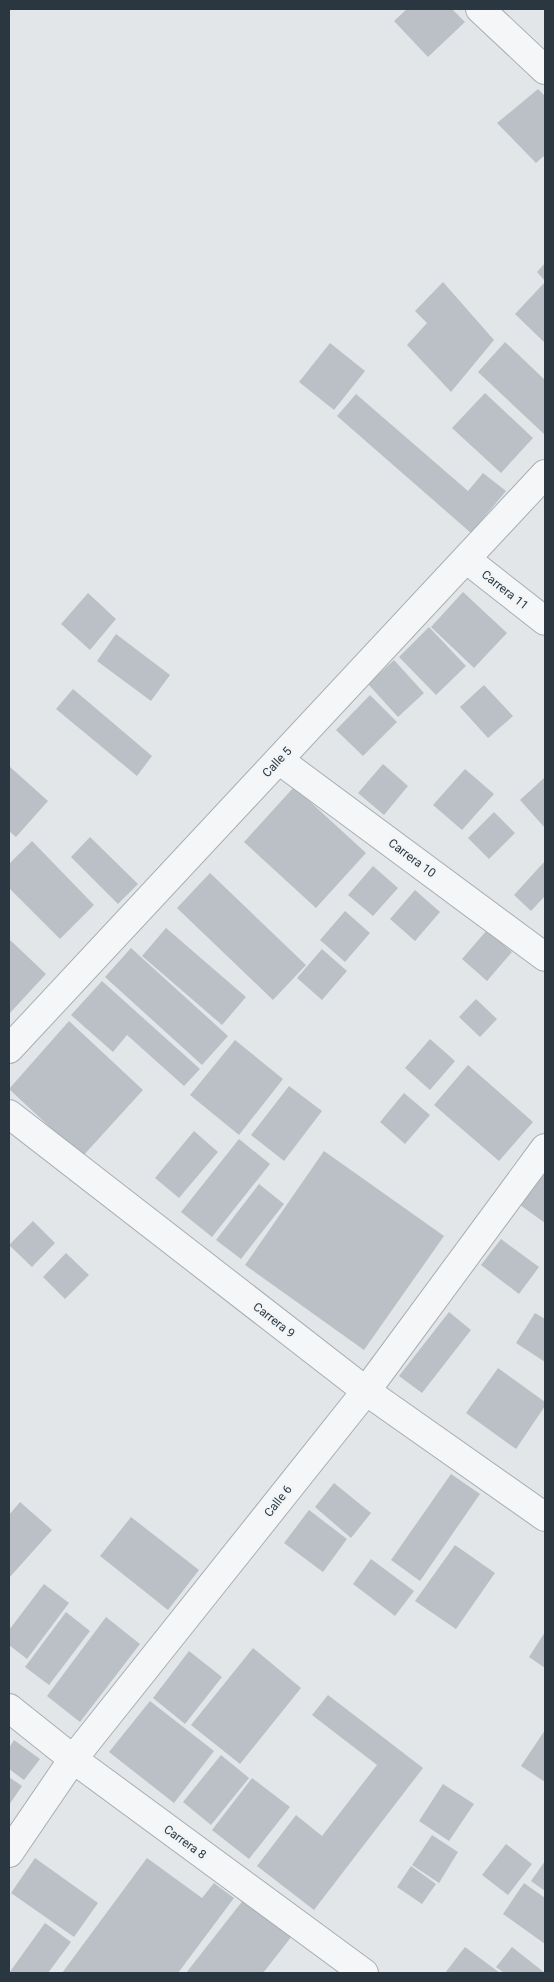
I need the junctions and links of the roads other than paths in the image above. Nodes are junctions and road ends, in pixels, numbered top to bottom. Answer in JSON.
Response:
{"nodes":[{"id":1,"x":480,"y":9,"type":"edge"},
{"id":2,"x":545,"y":70,"type":"edge"},
{"id":3,"x":545,"y":474,"type":"edge"},
{"id":4,"x":466,"y":559,"type":"junction"},
{"id":5,"x":545,"y":621,"type":"edge"},
{"id":6,"x":279,"y":760,"type":"junction"},
{"id":7,"x":545,"y":957,"type":"edge"},
{"id":8,"x":9,"y":1049,"type":"edge"},
{"id":9,"x":9,"y":1114,"type":"edge"},
{"id":10,"x":545,"y":1148,"type":"edge"},
{"id":11,"x":366,"y":1391,"type":"junction"},
{"id":12,"x":545,"y":1517,"type":"edge"},
{"id":13,"x":9,"y":1708,"type":"edge"},
{"id":14,"x":73,"y":1759,"type":"junction"},
{"id":15,"x":9,"y":1853,"type":"edge"},
{"id":16,"x":364,"y":1973,"type":"edge"}],
"edges":[{"from":1,"to":2,"type":"street"},
{"from":3,"to":4,"type":"street","name":"Calle 5"},
{"from":4,"to":5,"type":"street","name":"Carrera 11"},
{"from":4,"to":6,"type":"street","name":"Calle 5"},
{"from":6,"to":7,"type":"street","name":"Carrera 10"},
{"from":6,"to":8,"type":"street","name":"Calle 5"},
{"from":9,"to":11,"type":"street","name":"Carrera 9"},
{"from":10,"to":11,"type":"street","name":"Calle 6"},
{"from":11,"to":12,"type":"street","name":"Carrera 9"},
{"from":11,"to":14,"type":"street","name":"Calle 6"},
{"from":13,"to":14,"type":"street","name":"Carrera 8"},
{"from":14,"to":15,"type":"street","name":"Calle 6"},
{"from":14,"to":16,"type":"street","name":"Carrera 8"}]}
